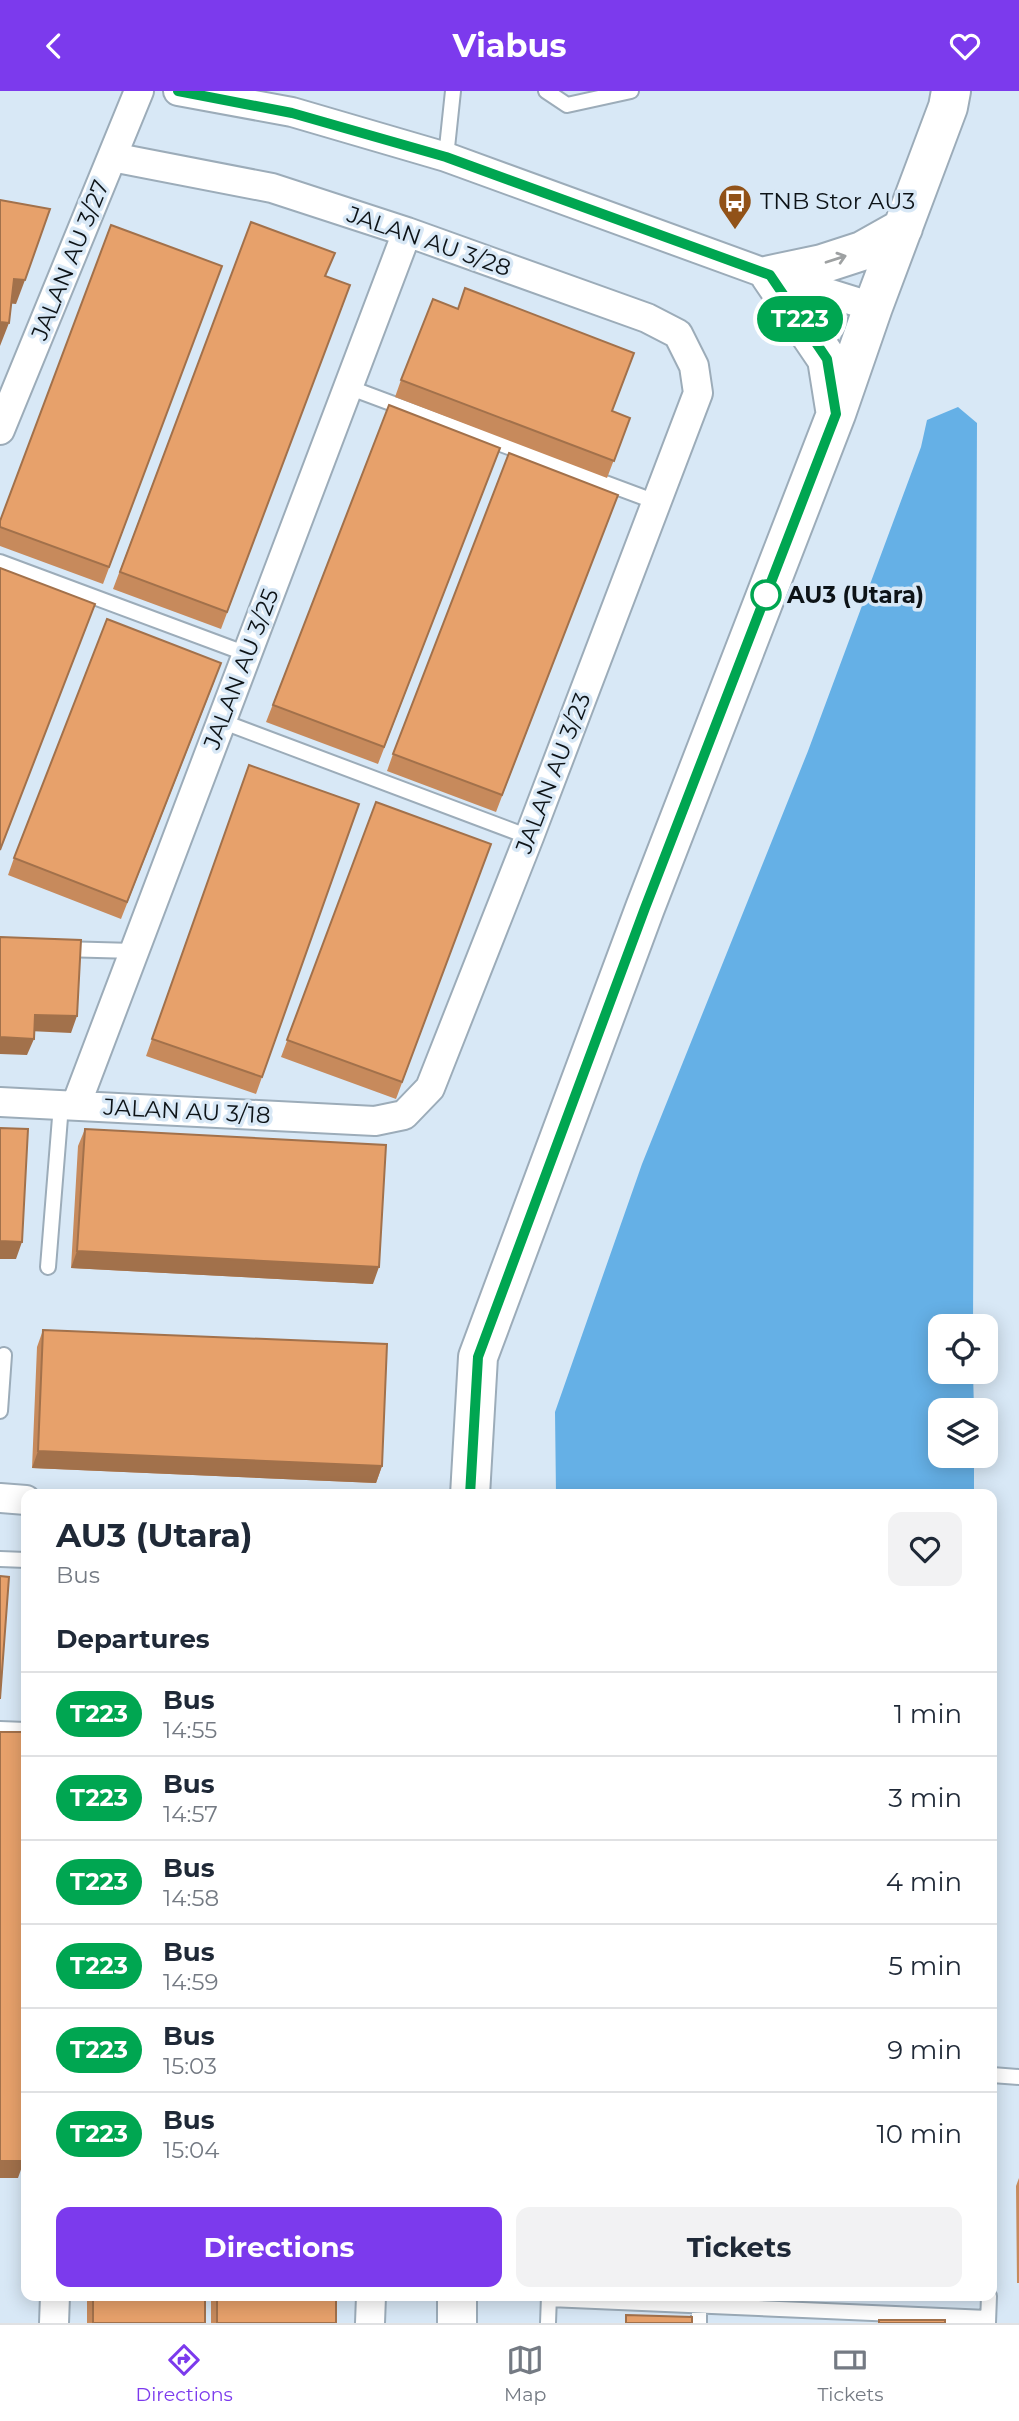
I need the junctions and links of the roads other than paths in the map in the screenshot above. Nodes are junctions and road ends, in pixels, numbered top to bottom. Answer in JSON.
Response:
{"nodes":[{"id":1,"x":139,"y":91,"type":"edge"},
{"id":2,"x":178,"y":91,"type":"edge"},
{"id":3,"x":453,"y":91,"type":"edge"},
{"id":4,"x":546,"y":91,"type":"edge"},
{"id":5,"x":631,"y":91,"type":"edge"},
{"id":6,"x":951,"y":91,"type":"edge"},
{"id":7,"x":112,"y":156,"type":"junction"},
{"id":8,"x":446,"y":157,"type":"junction"},
{"id":9,"x":903,"y":228,"type":"junction"},
{"id":10,"x":407,"y":232,"type":"junction"},
{"id":11,"x":770,"y":275,"type":"junction"},
{"id":12,"x":873,"y":307,"type":"junction"},
{"id":13,"x":348,"y":387,"type":"junction"},
{"id":14,"x":698,"y":393,"type":"joint"},
{"id":15,"x":836,"y":414,"type":"junction"},
{"id":16,"x":0,"y":430,"type":"edge"},
{"id":17,"x":656,"y":502,"type":"junction"},
{"id":18,"x":0,"y":562,"type":"edge"},
{"id":19,"x":247,"y":654,"type":"junction"},
{"id":20,"x":221,"y":722,"type":"junction"},
{"id":21,"x":529,"y":837,"type":"junction"},
{"id":22,"x":40,"y":948,"type":"edge"},
{"id":23,"x":134,"y":951,"type":"junction"},
{"id":24,"x":0,"y":1101,"type":"edge"},
{"id":25,"x":68,"y":1105,"type":"junction"},
{"id":26,"x":375,"y":1121,"type":"joint"},
{"id":27,"x":48,"y":1267,"type":"dead end"},
{"id":28,"x":4,"y":1355,"type":"dead end"},
{"id":29,"x":0,"y":1411,"type":"edge"},
{"id":30,"x":470,"y":1489,"type":"edge"},
{"id":31,"x":0,"y":1498,"type":"edge"},
{"id":32,"x":21,"y":1500,"type":"edge"},
{"id":33,"x":0,"y":1559,"type":"edge"},
{"id":34,"x":21,"y":1560,"type":"edge"},
{"id":35,"x":0,"y":1729,"type":"edge"},
{"id":36,"x":21,"y":1730,"type":"edge"},
{"id":37,"x":997,"y":2075,"type":"edge"},
{"id":38,"x":1019,"y":2077,"type":"edge"},
{"id":39,"x":55,"y":2301,"type":"edge"},
{"id":40,"x":371,"y":2301,"type":"edge"},
{"id":41,"x":457,"y":2301,"type":"edge"},
{"id":42,"x":549,"y":2301,"type":"edge"},
{"id":43,"x":616,"y":2301,"type":"edge"},
{"id":44,"x":989,"y":2301,"type":"edge"},
{"id":45,"x":699,"y":2306,"type":"junction"},
{"id":46,"x":988,"y":2320,"type":"edge"},
{"id":47,"x":54,"y":2323,"type":"edge"},
{"id":48,"x":370,"y":2323,"type":"edge"},
{"id":49,"x":457,"y":2323,"type":"edge"},
{"id":50,"x":548,"y":2323,"type":"edge"},
{"id":51,"x":699,"y":2323,"type":"edge"}],
"edges":[{"from":1,"to":7,"type":"street","name":"JALAN AU 3/27"},
{"from":2,"to":8,"type":"street"},
{"from":3,"to":8,"type":"lane"},
{"from":4,"to":5,"type":"lane"},
{"from":6,"to":9,"type":"main road"},
{"from":7,"to":10,"type":"street","name":"JALAN AU 3/28"},
{"from":7,"to":16,"type":"street","name":"JALAN AU 3/27"},
{"from":8,"to":11,"type":"street"},
{"from":11,"to":9,"type":"main road","one_way":true},
{"from":9,"to":12,"type":"main road"},
{"from":10,"to":13,"type":"street","name":"JALAN AU 3/25"},
{"from":10,"to":14,"type":"street","name":"JALAN AU 3/28"},
{"from":11,"to":12,"type":"street"},
{"from":11,"to":15,"type":"main road"},
{"from":12,"to":15,"type":"main road"},
{"from":13,"to":17,"type":"lane"},
{"from":13,"to":19,"type":"street","name":"JALAN AU 3/25"},
{"from":14,"to":17,"type":"street","name":"JALAN AU 3/23"},
{"from":15,"to":30,"type":"main road"},
{"from":17,"to":21,"type":"street","name":"JALAN AU 3/23"},
{"from":18,"to":19,"type":"lane"},
{"from":19,"to":20,"type":"street","name":"JALAN AU 3/25"},
{"from":20,"to":21,"type":"lane"},
{"from":20,"to":23,"type":"street","name":"JALAN AU 3/25"},
{"from":21,"to":26,"type":"street","name":"JALAN AU 3/23"},
{"from":22,"to":23,"type":"lane"},
{"from":23,"to":25,"type":"street","name":"JALAN AU 3/25"},
{"from":24,"to":25,"type":"street","name":"JALAN AU 3/18"},
{"from":25,"to":26,"type":"street","name":"JALAN AU 3/18"},
{"from":25,"to":27,"type":"lane"},
{"from":28,"to":29,"type":"lane"},
{"from":31,"to":32,"type":"street"},
{"from":33,"to":34,"type":"lane"},
{"from":35,"to":36,"type":"lane"},
{"from":37,"to":38,"type":"lane"},
{"from":39,"to":47,"type":"street"},
{"from":40,"to":48,"type":"street"},
{"from":41,"to":49,"type":"main road"},
{"from":42,"to":50,"type":"lane"},
{"from":43,"to":45,"type":"lane"},
{"from":44,"to":46,"type":"lane"},
{"from":45,"to":46,"type":"lane"},
{"from":45,"to":51,"type":"lane"}]}
